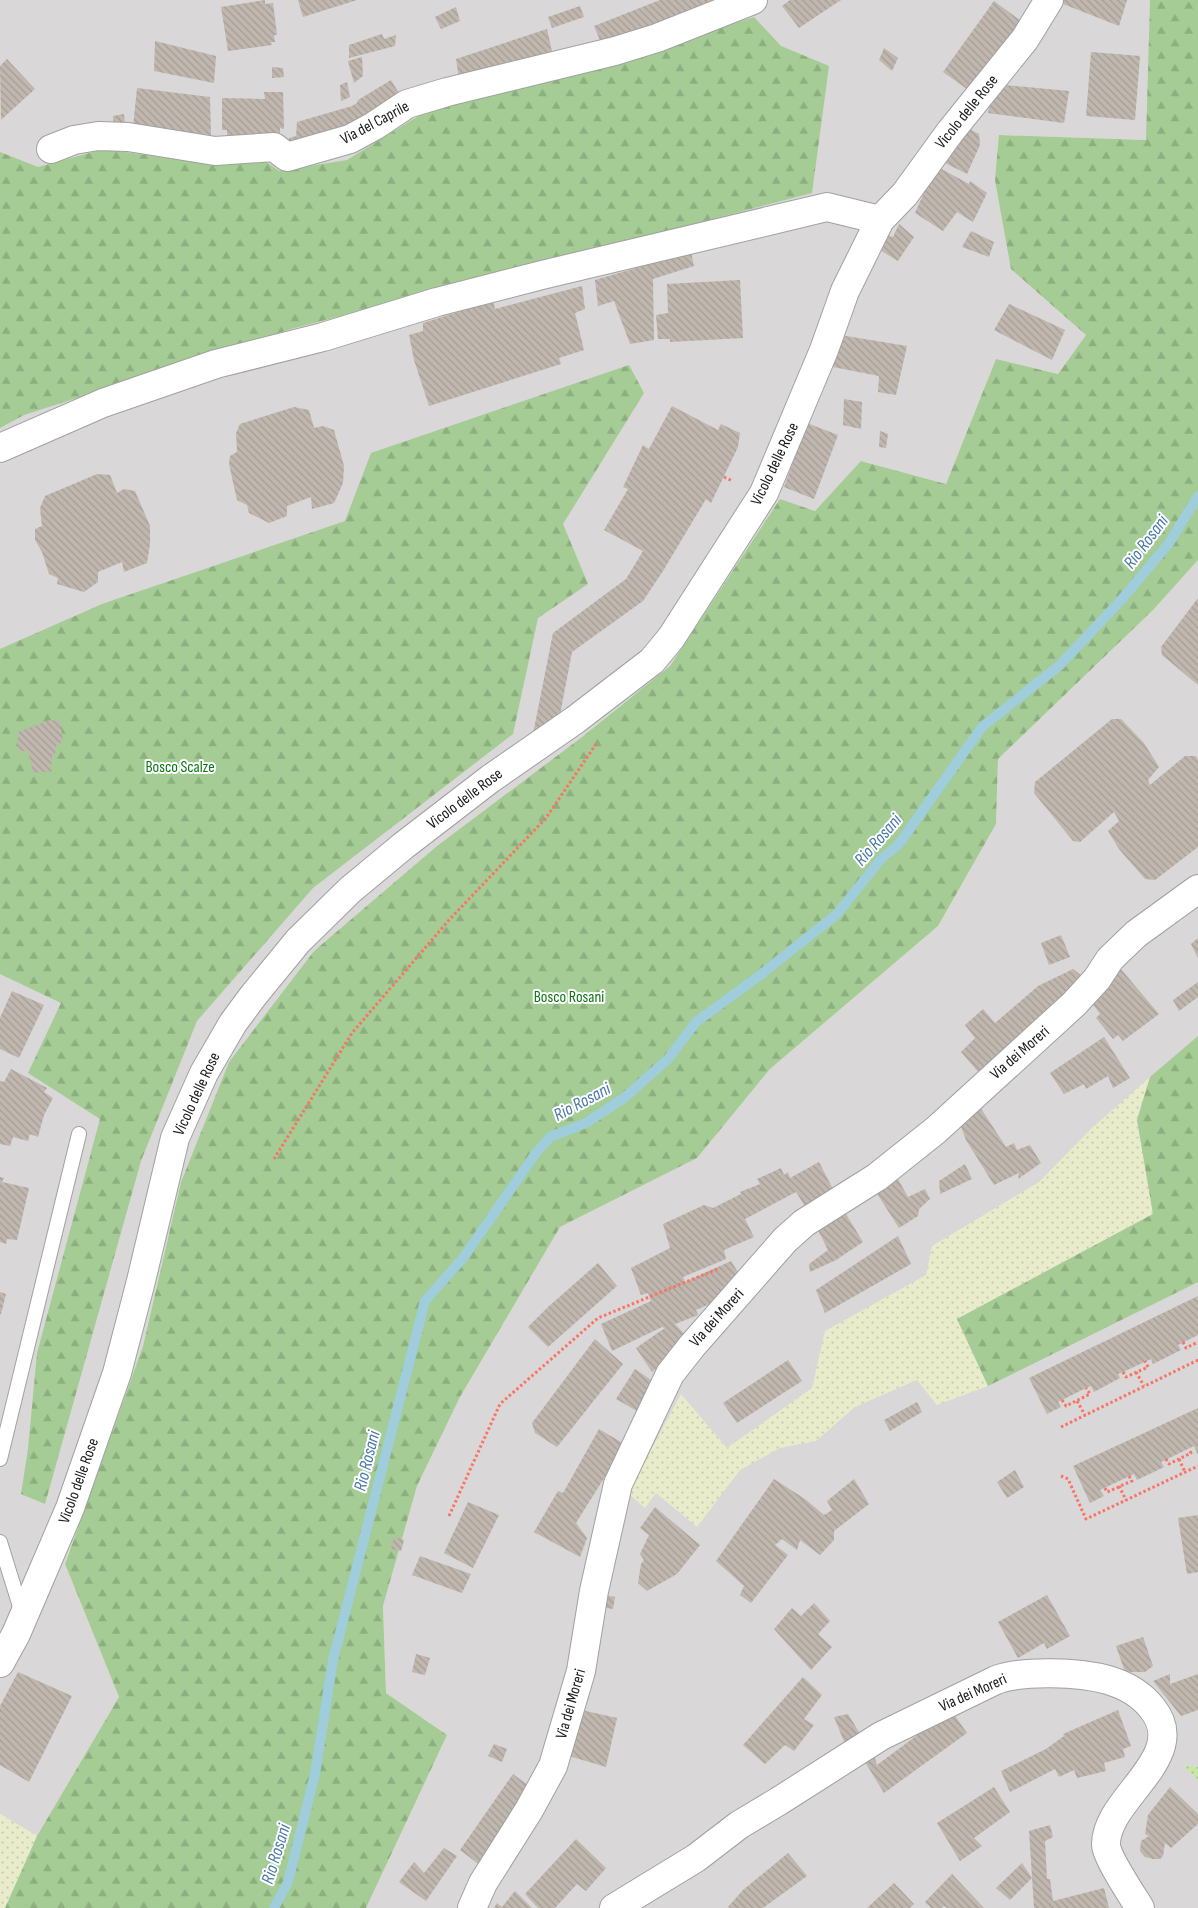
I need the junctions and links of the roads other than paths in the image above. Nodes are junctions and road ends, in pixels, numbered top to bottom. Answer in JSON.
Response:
{"nodes":[{"id":1,"x":753,"y":0,"type":"edge"},
{"id":2,"x":1049,"y":0,"type":"edge"},
{"id":3,"x":51,"y":149,"type":"dead end"},
{"id":4,"x":880,"y":220,"type":"junction"},
{"id":5,"x":0,"y":448,"type":"edge"},
{"id":6,"x":1198,"y":889,"type":"edge"},
{"id":7,"x":79,"y":1134,"type":"dead end"},
{"id":8,"x":0,"y":1459,"type":"edge"},
{"id":9,"x":0,"y":1542,"type":"edge"},
{"id":10,"x":23,"y":1617,"type":"junction"},
{"id":11,"x":0,"y":1663,"type":"edge"},
{"id":12,"x":472,"y":1908,"type":"edge"},
{"id":13,"x":614,"y":1908,"type":"edge"},
{"id":14,"x":1140,"y":1908,"type":"edge"}],
"edges":[{"from":1,"to":3,"type":"street","name":"Via del Caprile"},
{"from":2,"to":4,"type":"street","name":"Vicolo delle Rose"},
{"from":4,"to":5,"type":"street"},
{"from":4,"to":10,"type":"street","name":"Vicolo delle Rose"},
{"from":6,"to":12,"type":"street","name":"Via dei Moreri"},
{"from":7,"to":8,"type":"lane"},
{"from":9,"to":10,"type":"lane"},
{"from":10,"to":11,"type":"street","name":"Vicolo delle Rose"},
{"from":13,"to":14,"type":"street","name":"Via dei Moreri"}]}
